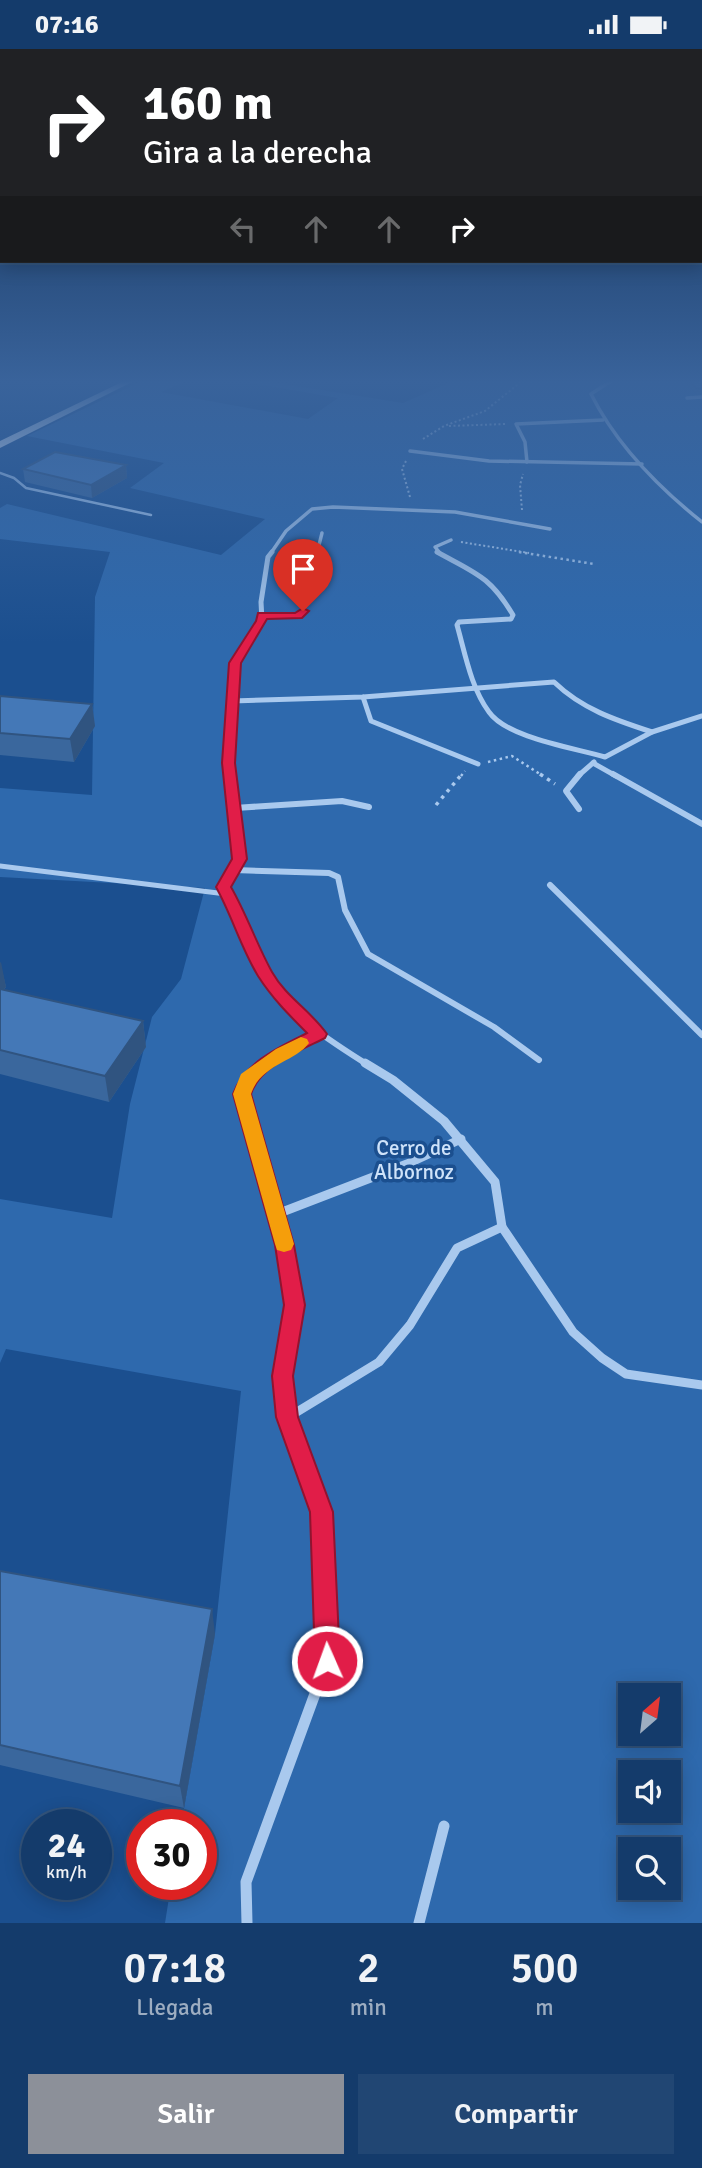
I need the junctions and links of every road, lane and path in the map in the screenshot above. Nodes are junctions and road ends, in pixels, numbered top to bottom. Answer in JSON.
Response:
{"nodes":[{"id":1,"x":402,"y":468,"type":"edge"},
{"id":2,"x":525,"y":468,"type":"edge"},
{"id":3,"x":647,"y":468,"type":"edge"},
{"id":4,"x":0,"y":473,"type":"edge"},
{"id":5,"x":414,"y":509,"type":"junction"},
{"id":6,"x":522,"y":510,"type":"dead end"},
{"id":7,"x":151,"y":515,"type":"dead end"},
{"id":8,"x":702,"y":522,"type":"edge"},
{"id":9,"x":550,"y":529,"type":"dead end"},
{"id":10,"x":322,"y":533,"type":"dead end"},
{"id":11,"x":451,"y":540,"type":"joint"},
{"id":12,"x":594,"y":564,"type":"dead end"},
{"id":13,"x":262,"y":616,"type":"junction"},
{"id":14,"x":479,"y":688,"type":"junction"},
{"id":15,"x":363,"y":697,"type":"junction"},
{"id":16,"x":232,"y":701,"type":"junction"},
{"id":17,"x":702,"y":716,"type":"edge"},
{"id":18,"x":652,"y":732,"type":"junction"},
{"id":19,"x":605,"y":757,"type":"junction"},
{"id":20,"x":593,"y":763,"type":"junction"},
{"id":21,"x":478,"y":764,"type":"junction"},
{"id":22,"x":565,"y":791,"type":"junction"},
{"id":23,"x":436,"y":805,"type":"dead end"},
{"id":24,"x":369,"y":807,"type":"dead end"},
{"id":25,"x":234,"y":808,"type":"junction"},
{"id":26,"x":579,"y":809,"type":"dead end"},
{"id":27,"x":702,"y":824,"type":"edge"},
{"id":28,"x":0,"y":866,"type":"edge"},
{"id":29,"x":234,"y":870,"type":"junction"},
{"id":30,"x":550,"y":884,"type":"dead end"},
{"id":31,"x":226,"y":894,"type":"junction"},
{"id":32,"x":319,"y":1034,"type":"junction"},
{"id":33,"x":702,"y":1035,"type":"edge"},
{"id":34,"x":539,"y":1061,"type":"dead end"},
{"id":35,"x":461,"y":1139,"type":"junction"},
{"id":36,"x":277,"y":1214,"type":"junction"},
{"id":37,"x":502,"y":1227,"type":"junction"},
{"id":38,"x":702,"y":1385,"type":"edge"},
{"id":39,"x":287,"y":1417,"type":"junction"},
{"id":40,"x":444,"y":1826,"type":"dead end"},
{"id":41,"x":247,"y":1923,"type":"edge"},
{"id":42,"x":419,"y":1923,"type":"edge"}],
"edges":[{"from":1,"to":5,"type":"path"},
{"from":2,"to":6,"type":"path"},
{"from":3,"to":8,"type":"street"},
{"from":4,"to":7,"type":"lane"},
{"from":5,"to":9,"type":"street"},
{"from":5,"to":13,"type":"street"},
{"from":10,"to":13,"type":"street"},
{"from":11,"to":12,"type":"path"},
{"from":11,"to":14,"type":"street"},
{"from":13,"to":16,"type":"street"},
{"from":14,"to":15,"type":"street"},
{"from":14,"to":18,"type":"street"},
{"from":14,"to":19,"type":"street"},
{"from":15,"to":16,"type":"street"},
{"from":15,"to":21,"type":"street"},
{"from":16,"to":25,"type":"street"},
{"from":17,"to":18,"type":"street"},
{"from":18,"to":19,"type":"street"},
{"from":19,"to":20,"type":"street"},
{"from":20,"to":22,"type":"street"},
{"from":20,"to":27,"type":"street"},
{"from":21,"to":22,"type":"path"},
{"from":21,"to":23,"type":"path"},
{"from":22,"to":26,"type":"street"},
{"from":24,"to":25,"type":"street"},
{"from":25,"to":29,"type":"street"},
{"from":28,"to":31,"type":"lane"},
{"from":29,"to":31,"type":"street"},
{"from":29,"to":34,"type":"street"},
{"from":30,"to":33,"type":"street"},
{"from":31,"to":32,"type":"street"},
{"from":32,"to":35,"type":"street"},
{"from":32,"to":36,"type":"street"},
{"from":35,"to":36,"type":"street"},
{"from":35,"to":37,"type":"street"},
{"from":36,"to":39,"type":"street"},
{"from":37,"to":38,"type":"street"},
{"from":37,"to":39,"type":"street"},
{"from":39,"to":41,"type":"street"},
{"from":40,"to":42,"type":"street"}]}
